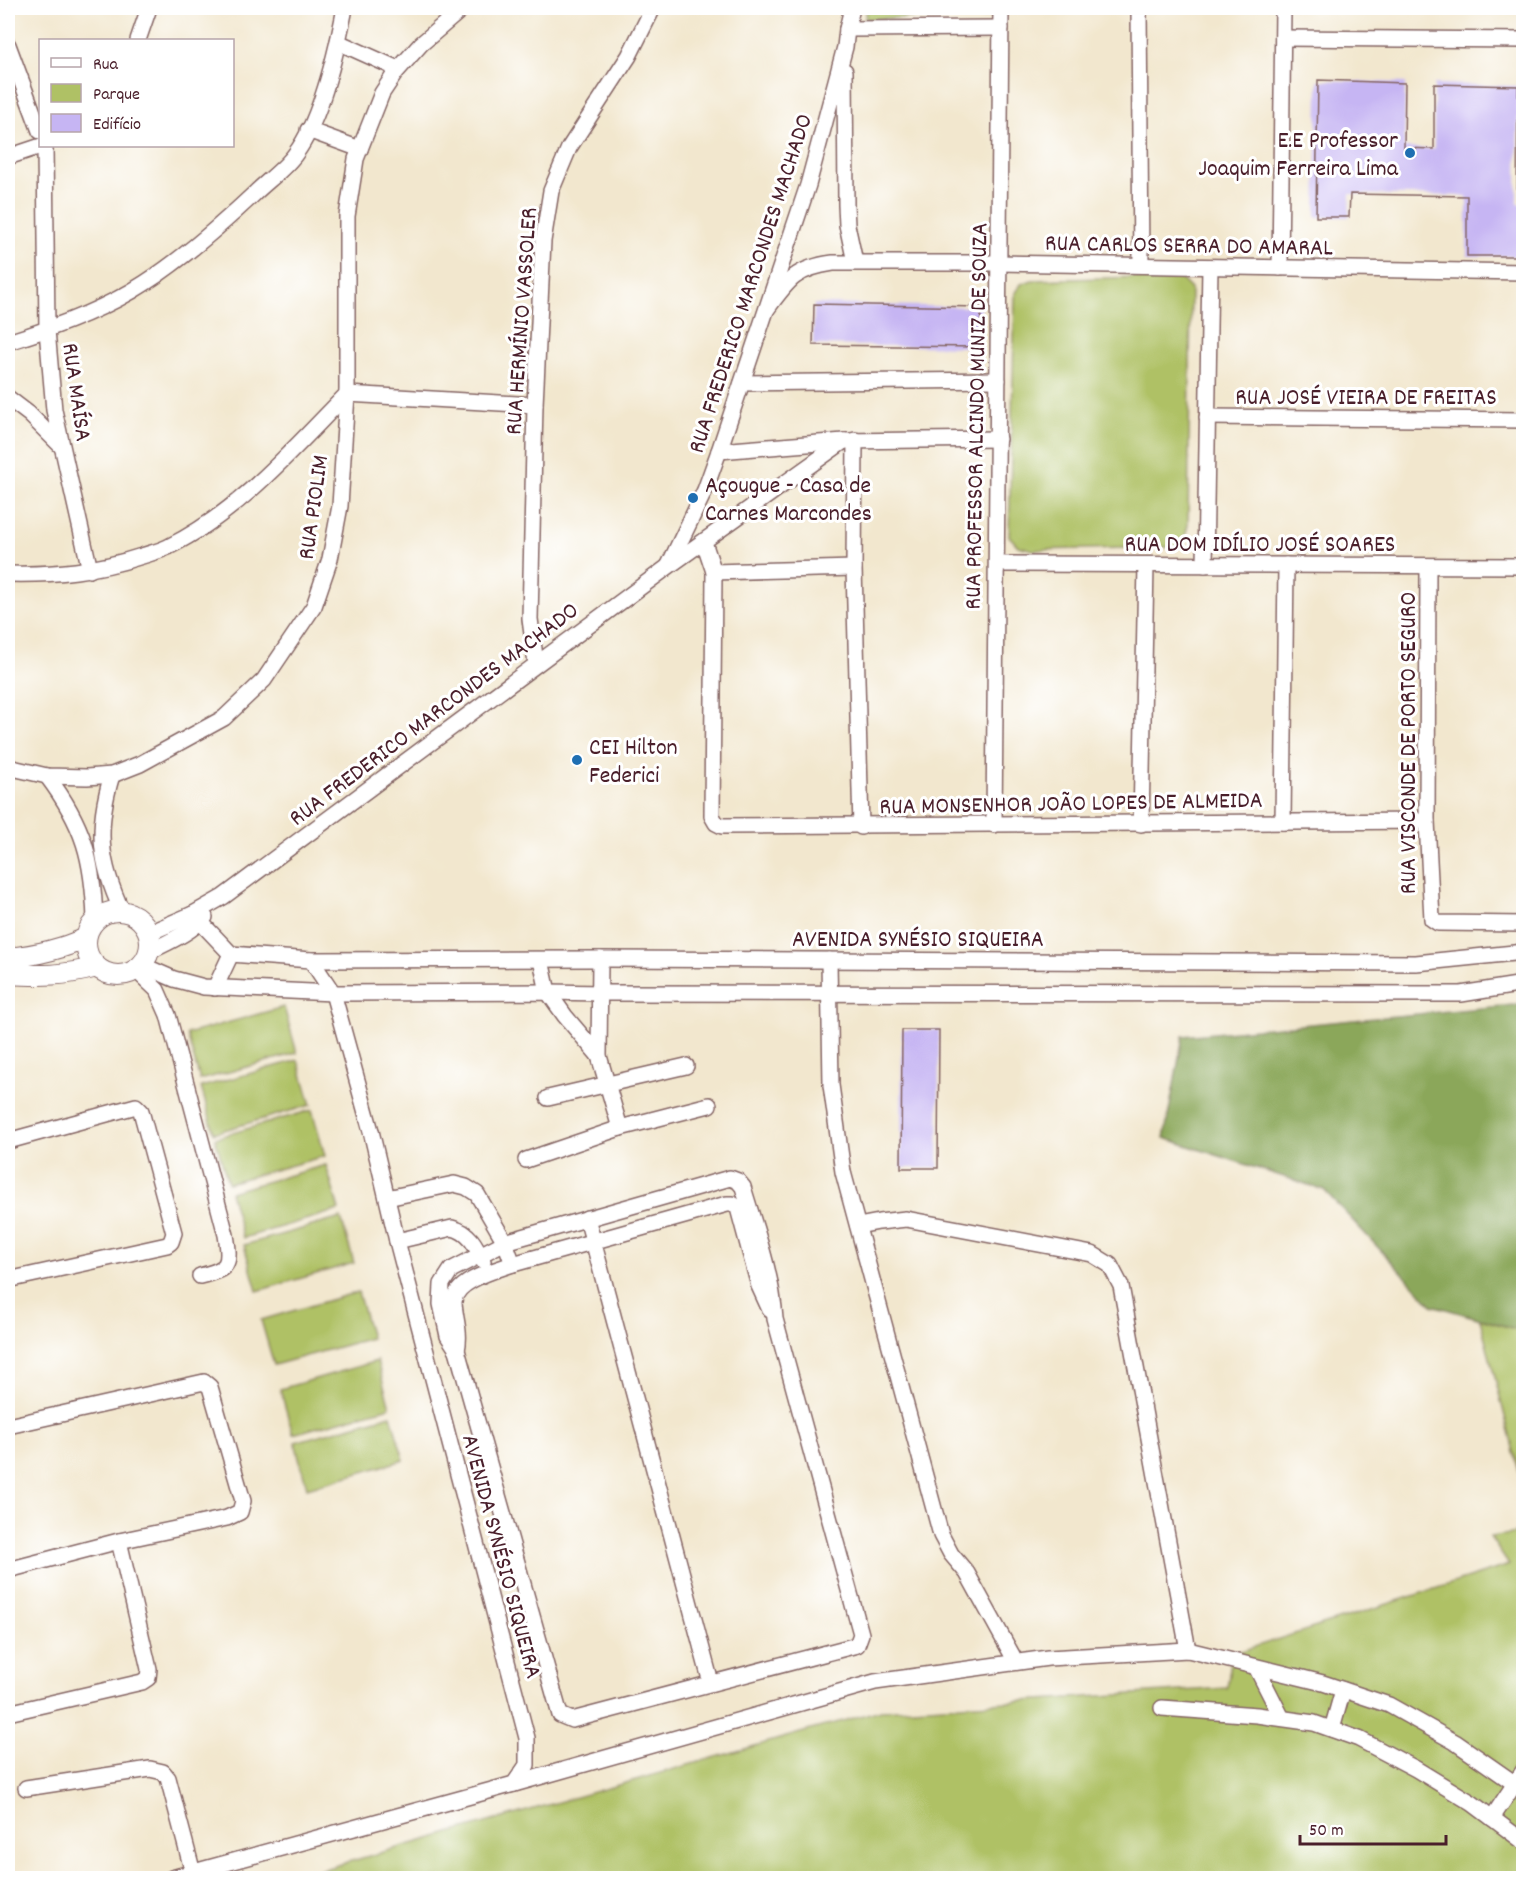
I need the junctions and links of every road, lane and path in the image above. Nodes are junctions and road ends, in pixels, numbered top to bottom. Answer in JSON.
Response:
{"nodes":[{"id":1,"x":149,"y":8,"type":"edge"},
{"id":2,"x":345,"y":8,"type":"edge"},
{"id":3,"x":463,"y":8,"type":"edge"},
{"id":4,"x":653,"y":8,"type":"edge"},
{"id":5,"x":852,"y":8,"type":"edge"},
{"id":6,"x":1001,"y":8,"type":"edge"},
{"id":7,"x":1139,"y":8,"type":"edge"},
{"id":8,"x":1283,"y":8,"type":"edge"},
{"id":9,"x":1001,"y":28,"type":"junction"},
{"id":10,"x":846,"y":29,"type":"junction"},
{"id":11,"x":1283,"y":38,"type":"junction"},
{"id":12,"x":138,"y":39,"type":"edge"},
{"id":13,"x":1524,"y":40,"type":"edge"},
{"id":14,"x":338,"y":42,"type":"junction"},
{"id":15,"x":8,"y":45,"type":"edge"},
{"id":16,"x":845,"y":47,"type":"junction"},
{"id":17,"x":398,"y":69,"type":"junction"},
{"id":18,"x":39,"y":128,"type":"edge"},
{"id":19,"x":308,"y":130,"type":"junction"},
{"id":20,"x":39,"y":146,"type":"edge"},
{"id":21,"x":45,"y":147,"type":"edge"},
{"id":22,"x":360,"y":149,"type":"junction"},
{"id":23,"x":8,"y":157,"type":"edge"},
{"id":24,"x":855,"y":262,"type":"junction"},
{"id":25,"x":999,"y":263,"type":"junction"},
{"id":26,"x":1141,"y":266,"type":"junction"},
{"id":27,"x":1210,"y":267,"type":"junction"},
{"id":28,"x":1280,"y":268,"type":"junction"},
{"id":29,"x":1524,"y":272,"type":"edge"},
{"id":30,"x":767,"y":309,"type":"junction"},
{"id":31,"x":47,"y":330,"type":"junction"},
{"id":32,"x":8,"y":342,"type":"edge"},
{"id":33,"x":998,"y":380,"type":"junction"},
{"id":34,"x":742,"y":383,"type":"junction"},
{"id":35,"x":347,"y":394,"type":"junction"},
{"id":36,"x":8,"y":398,"type":"edge"},
{"id":37,"x":535,"y":405,"type":"junction"},
{"id":38,"x":1207,"y":417,"type":"junction"},
{"id":39,"x":1524,"y":420,"type":"edge"},
{"id":40,"x":998,"y":440,"type":"junction"},
{"id":41,"x":849,"y":441,"type":"junction"},
{"id":42,"x":62,"y":448,"type":"junction"},
{"id":43,"x":719,"y":451,"type":"junction"},
{"id":44,"x":704,"y":542,"type":"junction"},
{"id":45,"x":997,"y":564,"type":"junction"},
{"id":46,"x":1146,"y":565,"type":"junction"},
{"id":47,"x":1205,"y":565,"type":"junction"},
{"id":48,"x":1286,"y":565,"type":"junction"},
{"id":49,"x":669,"y":566,"type":"junction"},
{"id":50,"x":1428,"y":566,"type":"junction"},
{"id":51,"x":1524,"y":566,"type":"edge"},
{"id":52,"x":854,"y":568,"type":"junction"},
{"id":53,"x":90,"y":570,"type":"junction"},
{"id":54,"x":714,"y":572,"type":"junction"},
{"id":55,"x":8,"y":574,"type":"edge"},
{"id":56,"x":536,"y":664,"type":"junction"},
{"id":57,"x":8,"y":767,"type":"edge"},
{"id":58,"x":112,"y":775,"type":"junction"},
{"id":59,"x":47,"y":776,"type":"junction"},
{"id":60,"x":1427,"y":821,"type":"junction"},
{"id":61,"x":1283,"y":822,"type":"junction"},
{"id":62,"x":1141,"y":824,"type":"junction"},
{"id":63,"x":994,"y":825,"type":"junction"},
{"id":64,"x":861,"y":827,"type":"junction"},
{"id":65,"x":122,"y":911,"type":"junction"},
{"id":66,"x":196,"y":919,"type":"junction"},
{"id":67,"x":95,"y":920,"type":"junction"},
{"id":68,"x":1524,"y":924,"type":"edge"},
{"id":69,"x":86,"y":938,"type":"junction"},
{"id":70,"x":1524,"y":952,"type":"edge"},
{"id":71,"x":231,"y":954,"type":"junction"},
{"id":72,"x":144,"y":955,"type":"junction"},
{"id":73,"x":8,"y":958,"type":"edge"},
{"id":74,"x":600,"y":959,"type":"junction"},
{"id":75,"x":311,"y":960,"type":"junction"},
{"id":76,"x":541,"y":960,"type":"junction"},
{"id":77,"x":829,"y":960,"type":"junction"},
{"id":78,"x":97,"y":967,"type":"junction"},
{"id":79,"x":8,"y":974,"type":"edge"},
{"id":80,"x":1524,"y":984,"type":"edge"},
{"id":81,"x":215,"y":988,"type":"junction"},
{"id":82,"x":548,"y":992,"type":"junction"},
{"id":83,"x":333,"y":993,"type":"junction"},
{"id":84,"x":601,"y":993,"type":"junction"},
{"id":85,"x":830,"y":994,"type":"junction"},
{"id":86,"x":599,"y":1056,"type":"junction"},
{"id":87,"x":686,"y":1066,"type":"dead end"},
{"id":88,"x":608,"y":1085,"type":"junction"},
{"id":89,"x":548,"y":1098,"type":"dead end"},
{"id":90,"x":709,"y":1105,"type":"dead end"},
{"id":91,"x":620,"y":1128,"type":"junction"},
{"id":92,"x":8,"y":1141,"type":"edge"},
{"id":93,"x":526,"y":1160,"type":"dead end"},
{"id":94,"x":387,"y":1198,"type":"junction"},
{"id":95,"x":587,"y":1218,"type":"junction"},
{"id":96,"x":858,"y":1226,"type":"junction"},
{"id":97,"x":397,"y":1241,"type":"junction"},
{"id":98,"x":505,"y":1242,"type":"junction"},
{"id":99,"x":594,"y":1242,"type":"junction"},
{"id":100,"x":479,"y":1254,"type":"junction"},
{"id":101,"x":513,"y":1264,"type":"junction"},
{"id":102,"x":489,"y":1272,"type":"junction"},
{"id":103,"x":200,"y":1276,"type":"dead end"},
{"id":104,"x":8,"y":1280,"type":"edge"},
{"id":105,"x":775,"y":1319,"type":"junction"},
{"id":106,"x":457,"y":1350,"type":"junction"},
{"id":107,"x":8,"y":1426,"type":"edge"},
{"id":108,"x":119,"y":1541,"type":"junction"},
{"id":109,"x":8,"y":1570,"type":"edge"},
{"id":110,"x":1188,"y":1650,"type":"junction"},
{"id":111,"x":1016,"y":1662,"type":"junction"},
{"id":112,"x":1256,"y":1667,"type":"junction"},
{"id":113,"x":711,"y":1683,"type":"junction"},
{"id":114,"x":1343,"y":1690,"type":"junction"},
{"id":115,"x":1162,"y":1708,"type":"dead end"},
{"id":116,"x":8,"y":1713,"type":"edge"},
{"id":117,"x":1282,"y":1718,"type":"junction"},
{"id":118,"x":1332,"y":1729,"type":"junction"},
{"id":119,"x":1524,"y":1770,"type":"edge"},
{"id":120,"x":514,"y":1784,"type":"junction"},
{"id":121,"x":1519,"y":1787,"type":"edge"},
{"id":122,"x":26,"y":1788,"type":"dead end"},
{"id":123,"x":1492,"y":1818,"type":"junction"},
{"id":124,"x":1524,"y":1842,"type":"edge"},
{"id":125,"x":193,"y":1873,"type":"junction"},
{"id":126,"x":172,"y":1878,"type":"edge"}],
"edges":[{"from":1,"to":12,"type":"street"},
{"from":2,"to":14,"type":"street"},
{"from":3,"to":17,"type":"street","name":"RUA PIOLIM"},
{"from":4,"to":37,"type":"street","name":"RUA HERMÍNIO VASSOLER"},
{"from":5,"to":10,"type":"street","name":"RUA FREDERICO MARCONDES MACHADO"},
{"from":6,"to":9,"type":"street","name":"RUA PROFESSOR ALCINDO MUNIZ DE SOUZA"},
{"from":7,"to":26,"type":"street"},
{"from":8,"to":11,"type":"street"},
{"from":9,"to":10,"type":"street"},
{"from":9,"to":25,"type":"street","name":"RUA PROFESSOR ALCINDO MUNIZ DE SOUZA"},
{"from":10,"to":16,"type":"street","name":"RUA FREDERICO MARCONDES MACHADO"},
{"from":11,"to":13,"type":"street"},
{"from":11,"to":28,"type":"street"},
{"from":14,"to":17,"type":"street"},
{"from":14,"to":19,"type":"street"},
{"from":15,"to":18,"type":"street"},
{"from":16,"to":24,"type":"street"},
{"from":16,"to":30,"type":"street","name":"RUA FREDERICO MARCONDES MACHADO"},
{"from":17,"to":22,"type":"street","name":"RUA PIOLIM"},
{"from":19,"to":22,"type":"street"},
{"from":19,"to":31,"type":"street"},
{"from":20,"to":23,"type":"street"},
{"from":21,"to":31,"type":"street","name":"RUA MAÍSA"},
{"from":22,"to":35,"type":"street","name":"RUA PIOLIM"},
{"from":24,"to":25,"type":"street","name":"RUA CARLOS SERRA DO AMARAL"},
{"from":24,"to":30,"type":"street","name":"RUA CARLOS SERRA DO AMARAL"},
{"from":25,"to":26,"type":"street","name":"RUA CARLOS SERRA DO AMARAL"},
{"from":25,"to":33,"type":"street","name":"RUA PROFESSOR ALCINDO MUNIZ DE SOUZA"},
{"from":26,"to":27,"type":"street","name":"RUA CARLOS SERRA DO AMARAL"},
{"from":27,"to":28,"type":"street","name":"RUA CARLOS SERRA DO AMARAL"},
{"from":27,"to":38,"type":"street"},
{"from":28,"to":29,"type":"street","name":"RUA CARLOS SERRA DO AMARAL"},
{"from":30,"to":34,"type":"street","name":"RUA FREDERICO MARCONDES MACHADO"},
{"from":31,"to":32,"type":"street"},
{"from":31,"to":42,"type":"street","name":"RUA MAÍSA"},
{"from":33,"to":34,"type":"street"},
{"from":33,"to":40,"type":"street","name":"RUA PROFESSOR ALCINDO MUNIZ DE SOUZA"},
{"from":34,"to":43,"type":"street","name":"RUA FREDERICO MARCONDES MACHADO"},
{"from":35,"to":37,"type":"street"},
{"from":35,"to":53,"type":"street"},
{"from":35,"to":58,"type":"street","name":"RUA PIOLIM"},
{"from":36,"to":42,"type":"street"},
{"from":37,"to":56,"type":"street","name":"RUA HERMÍNIO VASSOLER"},
{"from":38,"to":39,"type":"street","name":"RUA JOSÉ VIEIRA DE FREITAS"},
{"from":38,"to":47,"type":"street"},
{"from":40,"to":41,"type":"street"},
{"from":40,"to":45,"type":"street","name":"RUA PROFESSOR ALCINDO MUNIZ DE SOUZA"},
{"from":41,"to":43,"type":"street"},
{"from":41,"to":44,"type":"street","name":"RUA FREDERICO MARCONDES MACHADO"},
{"from":41,"to":52,"type":"street"},
{"from":42,"to":53,"type":"street","name":"RUA MAÍSA"},
{"from":43,"to":49,"type":"street","name":"RUA FREDERICO MARCONDES MACHADO"},
{"from":44,"to":49,"type":"street","name":"RUA FREDERICO MARCONDES MACHADO"},
{"from":44,"to":54,"type":"street"},
{"from":45,"to":46,"type":"street","name":"RUA DOM IDÍLIO JOSÉ SOARES"},
{"from":45,"to":63,"type":"street","name":"RUA PROFESSOR ALCINDO MUNIZ DE SOUZA"},
{"from":46,"to":47,"type":"street","name":"RUA DOM IDÍLIO JOSÉ SOARES"},
{"from":46,"to":62,"type":"street"},
{"from":47,"to":48,"type":"street","name":"RUA DOM IDÍLIO JOSÉ SOARES"},
{"from":48,"to":50,"type":"street","name":"RUA DOM IDÍLIO JOSÉ SOARES"},
{"from":48,"to":61,"type":"street"},
{"from":49,"to":56,"type":"street","name":"RUA FREDERICO MARCONDES MACHADO"},
{"from":50,"to":51,"type":"street","name":"RUA DOM IDÍLIO JOSÉ SOARES"},
{"from":50,"to":60,"type":"street","name":"RUA VISCONDE DE PORTO SEGURO"},
{"from":52,"to":54,"type":"street"},
{"from":52,"to":64,"type":"street"},
{"from":53,"to":55,"type":"street"},
{"from":54,"to":64,"type":"street","name":"RUA MONSENHOR JOÃO LOPES DE ALMEIDA"},
{"from":56,"to":66,"type":"street","name":"RUA FREDERICO MARCONDES MACHADO"},
{"from":57,"to":59,"type":"street","name":"RUA PIOLIM"},
{"from":58,"to":59,"type":"street","name":"RUA PIOLIM"},
{"from":58,"to":65,"type":"street"},
{"from":59,"to":67,"type":"street"},
{"from":60,"to":61,"type":"street","name":"RUA MONSENHOR JOÃO LOPES DE ALMEIDA"},
{"from":60,"to":68,"type":"street","name":"RUA VISCONDE DE PORTO SEGURO"},
{"from":61,"to":62,"type":"street","name":"RUA MONSENHOR JOÃO LOPES DE ALMEIDA"},
{"from":62,"to":63,"type":"street","name":"RUA MONSENHOR JOÃO LOPES DE ALMEIDA"},
{"from":63,"to":64,"type":"street","name":"RUA MONSENHOR JOÃO LOPES DE ALMEIDA"},
{"from":65,"to":67,"type":"street"},
{"from":65,"to":72,"type":"street"},
{"from":66,"to":71,"type":"street"},
{"from":66,"to":72,"type":"street","name":"RUA FREDERICO MARCONDES MACHADO"},
{"from":67,"to":69,"type":"street"},
{"from":69,"to":73,"type":"street"},
{"from":69,"to":78,"type":"street"},
{"from":70,"to":77,"type":"street","name":"AVENIDA SYNÉSIO SIQUEIRA"},
{"from":71,"to":75,"type":"street","name":"AVENIDA SYNÉSIO SIQUEIRA"},
{"from":71,"to":81,"type":"street"},
{"from":72,"to":78,"type":"street"},
{"from":72,"to":81,"type":"street"},
{"from":72,"to":103,"type":"street"},
{"from":74,"to":76,"type":"street","name":"AVENIDA SYNÉSIO SIQUEIRA"},
{"from":74,"to":77,"type":"street","name":"AVENIDA SYNÉSIO SIQUEIRA"},
{"from":74,"to":84,"type":"street"},
{"from":75,"to":76,"type":"street","name":"AVENIDA SYNÉSIO SIQUEIRA"},
{"from":75,"to":83,"type":"street","name":"AVENIDA SYNÉSIO SIQUEIRA"},
{"from":76,"to":82,"type":"street"},
{"from":77,"to":85,"type":"street"},
{"from":78,"to":79,"type":"street"},
{"from":80,"to":85,"type":"street"},
{"from":81,"to":83,"type":"street"},
{"from":82,"to":83,"type":"street"},
{"from":82,"to":84,"type":"street"},
{"from":82,"to":86,"type":"street"},
{"from":83,"to":94,"type":"street","name":"AVENIDA SYNÉSIO SIQUEIRA"},
{"from":84,"to":85,"type":"street"},
{"from":84,"to":86,"type":"street"},
{"from":85,"to":96,"type":"street"},
{"from":86,"to":88,"type":"street"},
{"from":87,"to":88,"type":"street"},
{"from":88,"to":89,"type":"street"},
{"from":88,"to":91,"type":"street"},
{"from":90,"to":91,"type":"street"},
{"from":91,"to":93,"type":"street"},
{"from":92,"to":104,"type":"street"},
{"from":94,"to":97,"type":"street","name":"AVENIDA SYNÉSIO SIQUEIRA"},
{"from":94,"to":98,"type":"street"},
{"from":95,"to":98,"type":"street"},
{"from":95,"to":99,"type":"street"},
{"from":95,"to":105,"type":"street"},
{"from":96,"to":110,"type":"street"},
{"from":96,"to":111,"type":"street"},
{"from":97,"to":100,"type":"street"},
{"from":97,"to":120,"type":"street","name":"AVENIDA SYNÉSIO SIQUEIRA"},
{"from":98,"to":100,"type":"street"},
{"from":98,"to":101,"type":"street"},
{"from":99,"to":101,"type":"street"},
{"from":99,"to":105,"type":"street"},
{"from":99,"to":113,"type":"street"},
{"from":100,"to":102,"type":"street"},
{"from":100,"to":106,"type":"street"},
{"from":101,"to":102,"type":"street"},
{"from":102,"to":106,"type":"street"},
{"from":105,"to":113,"type":"street"},
{"from":106,"to":113,"type":"street"},
{"from":107,"to":108,"type":"street"},
{"from":108,"to":109,"type":"street"},
{"from":108,"to":116,"type":"street"},
{"from":110,"to":111,"type":"street"},
{"from":110,"to":112,"type":"street"},
{"from":111,"to":120,"type":"street"},
{"from":112,"to":114,"type":"street"},
{"from":112,"to":117,"type":"street"},
{"from":114,"to":118,"type":"street"},
{"from":114,"to":121,"type":"street"},
{"from":115,"to":117,"type":"street"},
{"from":117,"to":118,"type":"street"},
{"from":118,"to":123,"type":"street"},
{"from":119,"to":121,"type":"street"},
{"from":120,"to":125,"type":"street"},
{"from":121,"to":123,"type":"street"},
{"from":122,"to":125,"type":"street"},
{"from":123,"to":124,"type":"street"},
{"from":125,"to":126,"type":"street"}]}
